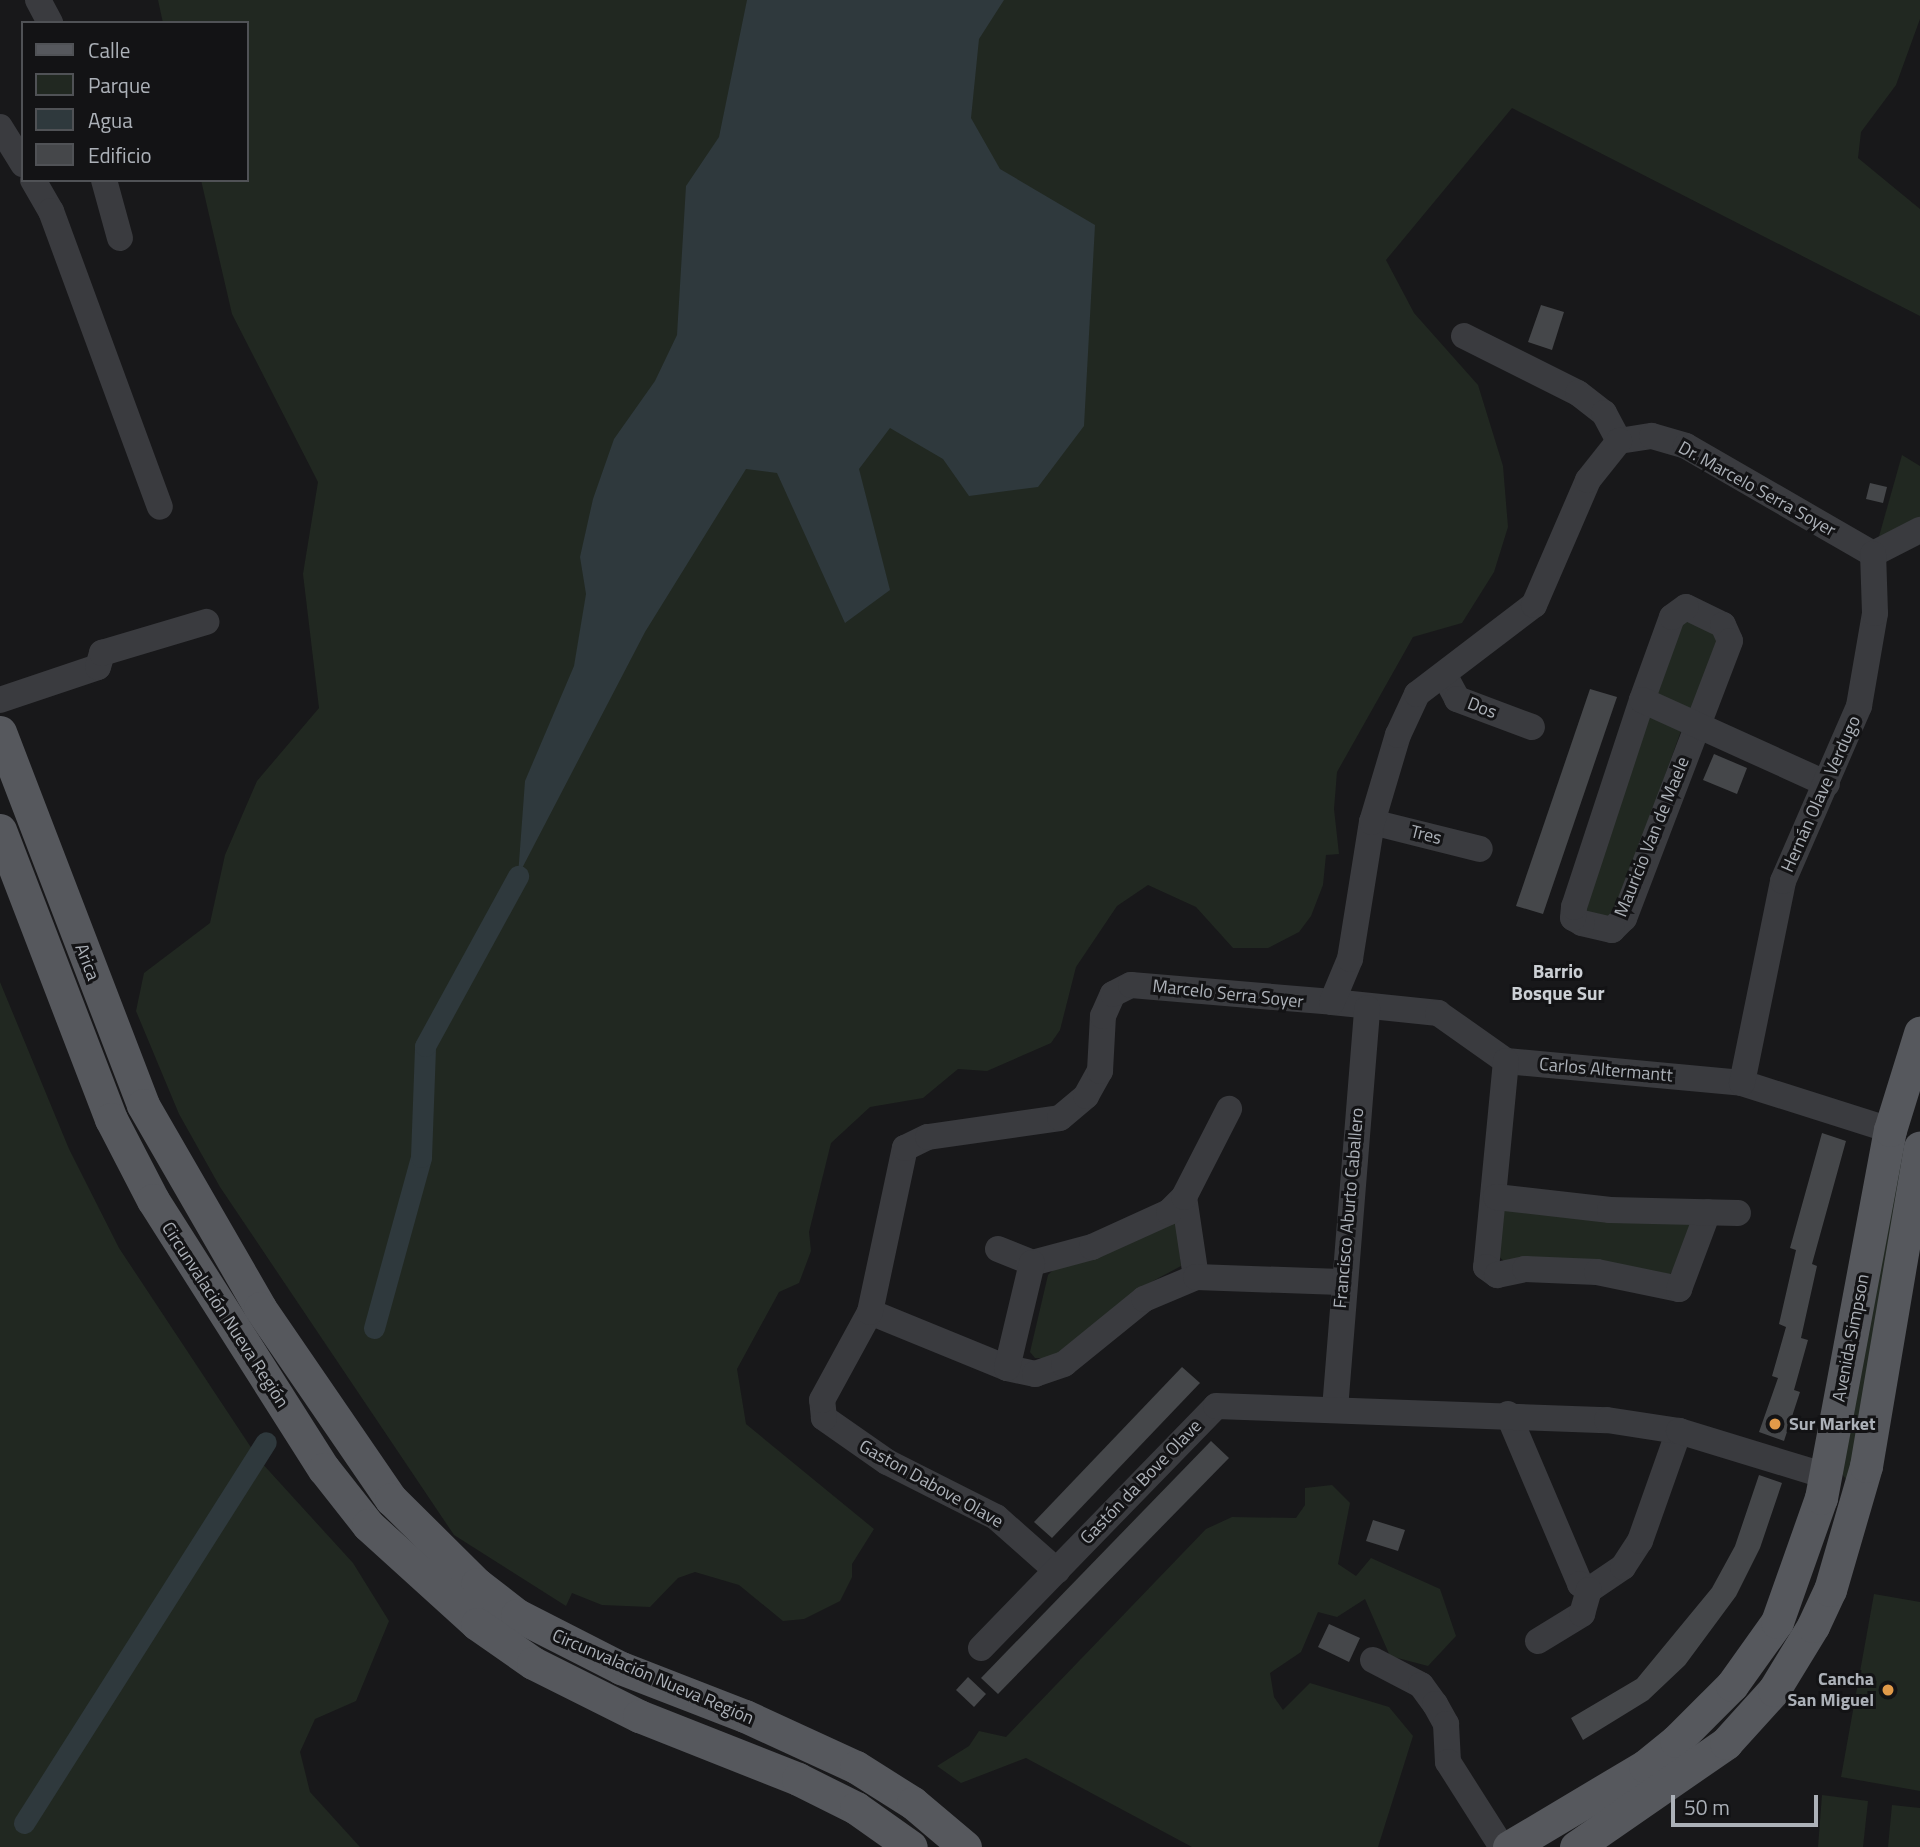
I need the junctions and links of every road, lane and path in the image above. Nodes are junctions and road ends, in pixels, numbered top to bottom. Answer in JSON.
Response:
{"nodes":[{"id":1,"x":38,"y":0,"type":"edge"},
{"id":2,"x":49,"y":21,"type":"edge"},
{"id":3,"x":0,"y":127,"type":"edge"},
{"id":4,"x":21,"y":161,"type":"edge"},
{"id":5,"x":34,"y":182,"type":"edge"},
{"id":6,"x":105,"y":182,"type":"edge"},
{"id":7,"x":120,"y":238,"type":"dead end"},
{"id":8,"x":1464,"y":336,"type":"dead end"},
{"id":9,"x":1619,"y":440,"type":"junction"},
{"id":10,"x":160,"y":507,"type":"dead end"},
{"id":11,"x":1920,"y":530,"type":"edge"},
{"id":12,"x":1873,"y":554,"type":"junction"},
{"id":13,"x":206,"y":622,"type":"dead end"},
{"id":14,"x":1445,"y":676,"type":"junction"},
{"id":15,"x":0,"y":699,"type":"edge"},
{"id":16,"x":1642,"y":700,"type":"junction"},
{"id":17,"x":1698,"y":725,"type":"junction"},
{"id":18,"x":1532,"y":727,"type":"dead end"},
{"id":19,"x":0,"y":732,"type":"edge"},
{"id":20,"x":1827,"y":784,"type":"junction"},
{"id":21,"x":1372,"y":822,"type":"junction"},
{"id":22,"x":0,"y":830,"type":"edge"},
{"id":23,"x":1480,"y":849,"type":"dead end"},
{"id":24,"x":1332,"y":1002,"type":"junction"},
{"id":25,"x":1367,"y":1008,"type":"junction"},
{"id":26,"x":1920,"y":1032,"type":"edge"},
{"id":27,"x":1506,"y":1061,"type":"junction"},
{"id":28,"x":1742,"y":1083,"type":"junction"},
{"id":29,"x":1228,"y":1109,"type":"dead end"},
{"id":30,"x":1905,"y":1133,"type":"edge"},
{"id":31,"x":1920,"y":1148,"type":"edge"},
{"id":32,"x":187,"y":1187,"type":"joint"},
{"id":33,"x":1184,"y":1197,"type":"junction"},
{"id":34,"x":1496,"y":1197,"type":"junction"},
{"id":35,"x":153,"y":1200,"type":"joint"},
{"id":36,"x":1708,"y":1212,"type":"junction"},
{"id":37,"x":1738,"y":1213,"type":"dead end"},
{"id":38,"x":998,"y":1249,"type":"dead end"},
{"id":39,"x":1032,"y":1263,"type":"junction"},
{"id":40,"x":1196,"y":1277,"type":"junction"},
{"id":41,"x":1341,"y":1282,"type":"junction"},
{"id":42,"x":870,"y":1312,"type":"junction"},
{"id":43,"x":1007,"y":1368,"type":"junction"},
{"id":44,"x":1335,"y":1409,"type":"junction"},
{"id":45,"x":1508,"y":1414,"type":"junction"},
{"id":46,"x":833,"y":1429,"type":"joint"},
{"id":47,"x":1679,"y":1431,"type":"junction"},
{"id":48,"x":1826,"y":1476,"type":"junction"},
{"id":49,"x":1057,"y":1571,"type":"junction"},
{"id":50,"x":1589,"y":1590,"type":"junction"},
{"id":51,"x":1813,"y":1626,"type":"junction"},
{"id":52,"x":1538,"y":1641,"type":"dead end"},
{"id":53,"x":981,"y":1648,"type":"dead end"},
{"id":54,"x":542,"y":1649,"type":"junction"},
{"id":55,"x":1373,"y":1660,"type":"dead end"},
{"id":56,"x":1576,"y":1807,"type":"junction"},
{"id":57,"x":874,"y":1832,"type":"edge"},
{"id":58,"x":1592,"y":1843,"type":"edge"},
{"id":59,"x":911,"y":1847,"type":"edge"},
{"id":60,"x":965,"y":1847,"type":"edge"},
{"id":61,"x":1502,"y":1847,"type":"edge"},
{"id":62,"x":1510,"y":1847,"type":"edge"}],
"edges":[{"from":1,"to":2,"type":"street"},
{"from":3,"to":4,"type":"street"},
{"from":5,"to":10,"type":"street"},
{"from":6,"to":7,"type":"street"},
{"from":8,"to":9,"type":"street"},
{"from":9,"to":12,"type":"street","name":"Dr. Marcelo Serra Soyer"},
{"from":9,"to":14,"type":"street"},
{"from":11,"to":12,"type":"street"},
{"from":12,"to":20,"type":"street","name":"Hernán Olave Verdugo"},
{"from":13,"to":15,"type":"street"},
{"from":14,"to":18,"type":"street","name":"Dos"},
{"from":14,"to":21,"type":"street"},
{"from":16,"to":17,"type":"street"},
{"from":16,"to":17,"type":"street","name":"Mauricio Van de Maele"},
{"from":16,"to":17,"type":"street","name":"Mauricio Van de Maele"},
{"from":17,"to":20,"type":"street"},
{"from":19,"to":32,"type":"main road","name":"Arica"},
{"from":20,"to":28,"type":"street","name":"Hernán Olave Verdugo"},
{"from":21,"to":23,"type":"street","name":"Tres"},
{"from":21,"to":24,"type":"street"},
{"from":22,"to":35,"type":"main road","name":"Arica"},
{"from":24,"to":25,"type":"street","name":"Carlos Altermantt"},
{"from":24,"to":42,"type":"street","name":"Marcelo Serra Soyer"},
{"from":25,"to":27,"type":"street","name":"Carlos Altermantt"},
{"from":25,"to":41,"type":"street","name":"Francisco Aburto Caballero"},
{"from":26,"to":30,"type":"main road","name":"Avenida Simpson"},
{"from":27,"to":28,"type":"street","name":"Carlos Altermantt"},
{"from":27,"to":34,"type":"street"},
{"from":28,"to":30,"type":"street","name":"Carlos Altermantt"},
{"from":29,"to":33,"type":"street"},
{"from":30,"to":48,"type":"main road","name":"Avenida Simpson"},
{"from":31,"to":51,"type":"main road","name":"Avenida Simpson"},
{"from":32,"to":54,"type":"main road","name":"Circunvalación Nueva Región"},
{"from":33,"to":39,"type":"street"},
{"from":33,"to":40,"type":"street"},
{"from":34,"to":36,"type":"street"},
{"from":34,"to":36,"type":"street"},
{"from":35,"to":54,"type":"main road","name":"Circunvalación Nueva Región"},
{"from":36,"to":37,"type":"street"},
{"from":38,"to":39,"type":"street"},
{"from":39,"to":43,"type":"street"},
{"from":40,"to":41,"type":"street"},
{"from":40,"to":43,"type":"street"},
{"from":41,"to":44,"type":"street","name":"Francisco Aburto Caballero"},
{"from":42,"to":43,"type":"street"},
{"from":42,"to":46,"type":"street","name":"Marcelo Serra Soyer"},
{"from":44,"to":45,"type":"street","name":"Gastón da Bove Olave"},
{"from":44,"to":49,"type":"street","name":"Gastón da Bove Olave"},
{"from":45,"to":47,"type":"street","name":"Gastón da Bove Olave"},
{"from":45,"to":50,"type":"street"},
{"from":46,"to":49,"type":"street","name":"Gaston Dabove Olave"},
{"from":47,"to":48,"type":"street","name":"Gastón da Bove Olave"},
{"from":47,"to":50,"type":"street"},
{"from":48,"to":51,"type":"main road"},
{"from":48,"to":56,"type":"main road","name":"Avenida Simpson"},
{"from":49,"to":53,"type":"street","name":"Gastón da Bove Olave"},
{"from":50,"to":52,"type":"street"},
{"from":51,"to":58,"type":"main road","name":"Avenida Simpson"},
{"from":54,"to":57,"type":"main road","name":"Circunvalación Nueva Región"},
{"from":54,"to":60,"type":"main road","name":"Circunvalación Nueva Región"},
{"from":55,"to":61,"type":"street"},
{"from":56,"to":58,"type":"street"},
{"from":56,"to":62,"type":"main road","name":"Avenida Simpson"},
{"from":57,"to":59,"type":"main road","name":"Circunvalación Nueva Región"}]}
